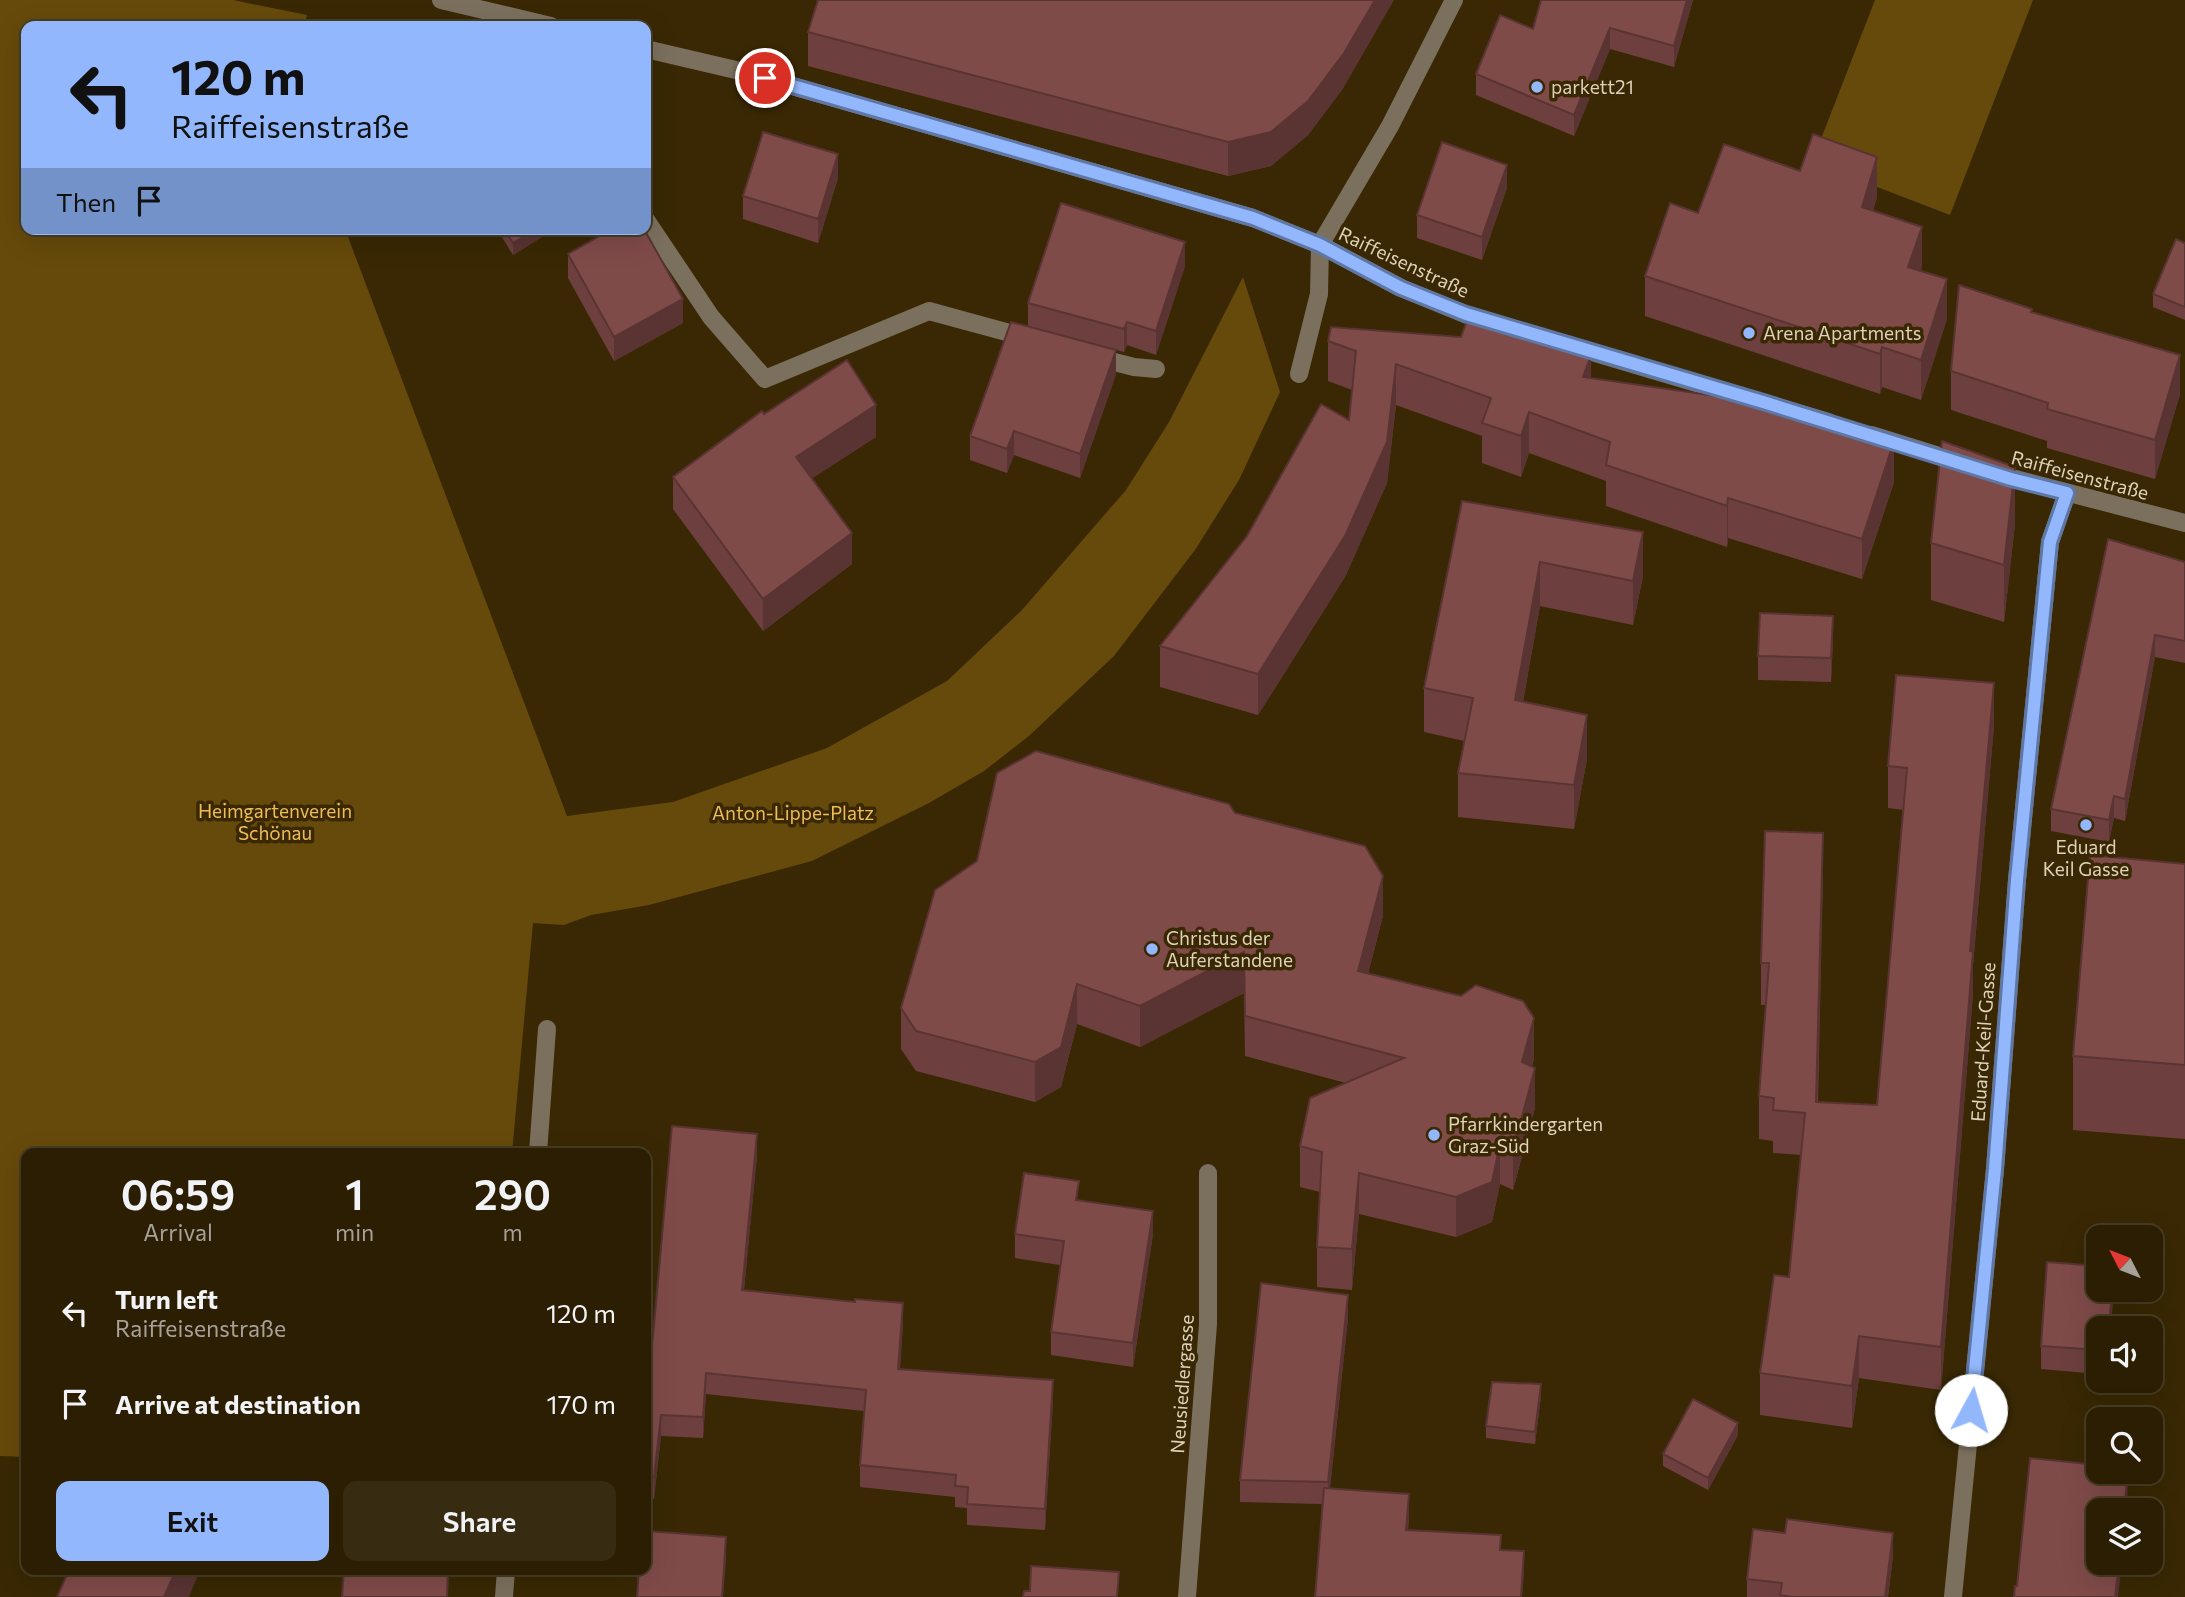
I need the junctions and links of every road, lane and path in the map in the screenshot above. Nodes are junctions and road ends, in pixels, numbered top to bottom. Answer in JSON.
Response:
{"nodes":[{"id":1,"x":441,"y":0,"type":"edge"},
{"id":2,"x":1454,"y":0,"type":"edge"},
{"id":3,"x":530,"y":21,"type":"edge"},
{"id":4,"x":651,"y":50,"type":"edge"},
{"id":5,"x":651,"y":228,"type":"edge"},
{"id":6,"x":1320,"y":245,"type":"junction"},
{"id":7,"x":1044,"y":343,"type":"edge"},
{"id":8,"x":1083,"y":353,"type":"edge"},
{"id":9,"x":1156,"y":369,"type":"dead end"},
{"id":10,"x":1299,"y":374,"type":"dead end"},
{"id":11,"x":2067,"y":493,"type":"junction"},
{"id":12,"x":2185,"y":523,"type":"edge"},
{"id":13,"x":547,"y":1029,"type":"dead end"},
{"id":14,"x":538,"y":1148,"type":"edge"},
{"id":15,"x":1208,"y":1173,"type":"dead end"},
{"id":16,"x":506,"y":1575,"type":"edge"},
{"id":17,"x":504,"y":1597,"type":"edge"},
{"id":18,"x":1187,"y":1597,"type":"edge"},
{"id":19,"x":1953,"y":1597,"type":"edge"}],
"edges":[{"from":1,"to":3,"type":"street"},
{"from":2,"to":6,"type":"street"},
{"from":4,"to":6,"type":"street","name":"Raiffeisenstraße"},
{"from":5,"to":7,"type":"street"},
{"from":6,"to":10,"type":"street"},
{"from":6,"to":11,"type":"street","name":"Raiffeisenstraße"},
{"from":8,"to":9,"type":"street"},
{"from":11,"to":12,"type":"street","name":"Raiffeisenstraße"},
{"from":11,"to":19,"type":"street","name":"Eduard-Keil-Gasse"},
{"from":13,"to":14,"type":"street"},
{"from":15,"to":18,"type":"street","name":"Neusiedlergasse"},
{"from":16,"to":17,"type":"street"}]}
